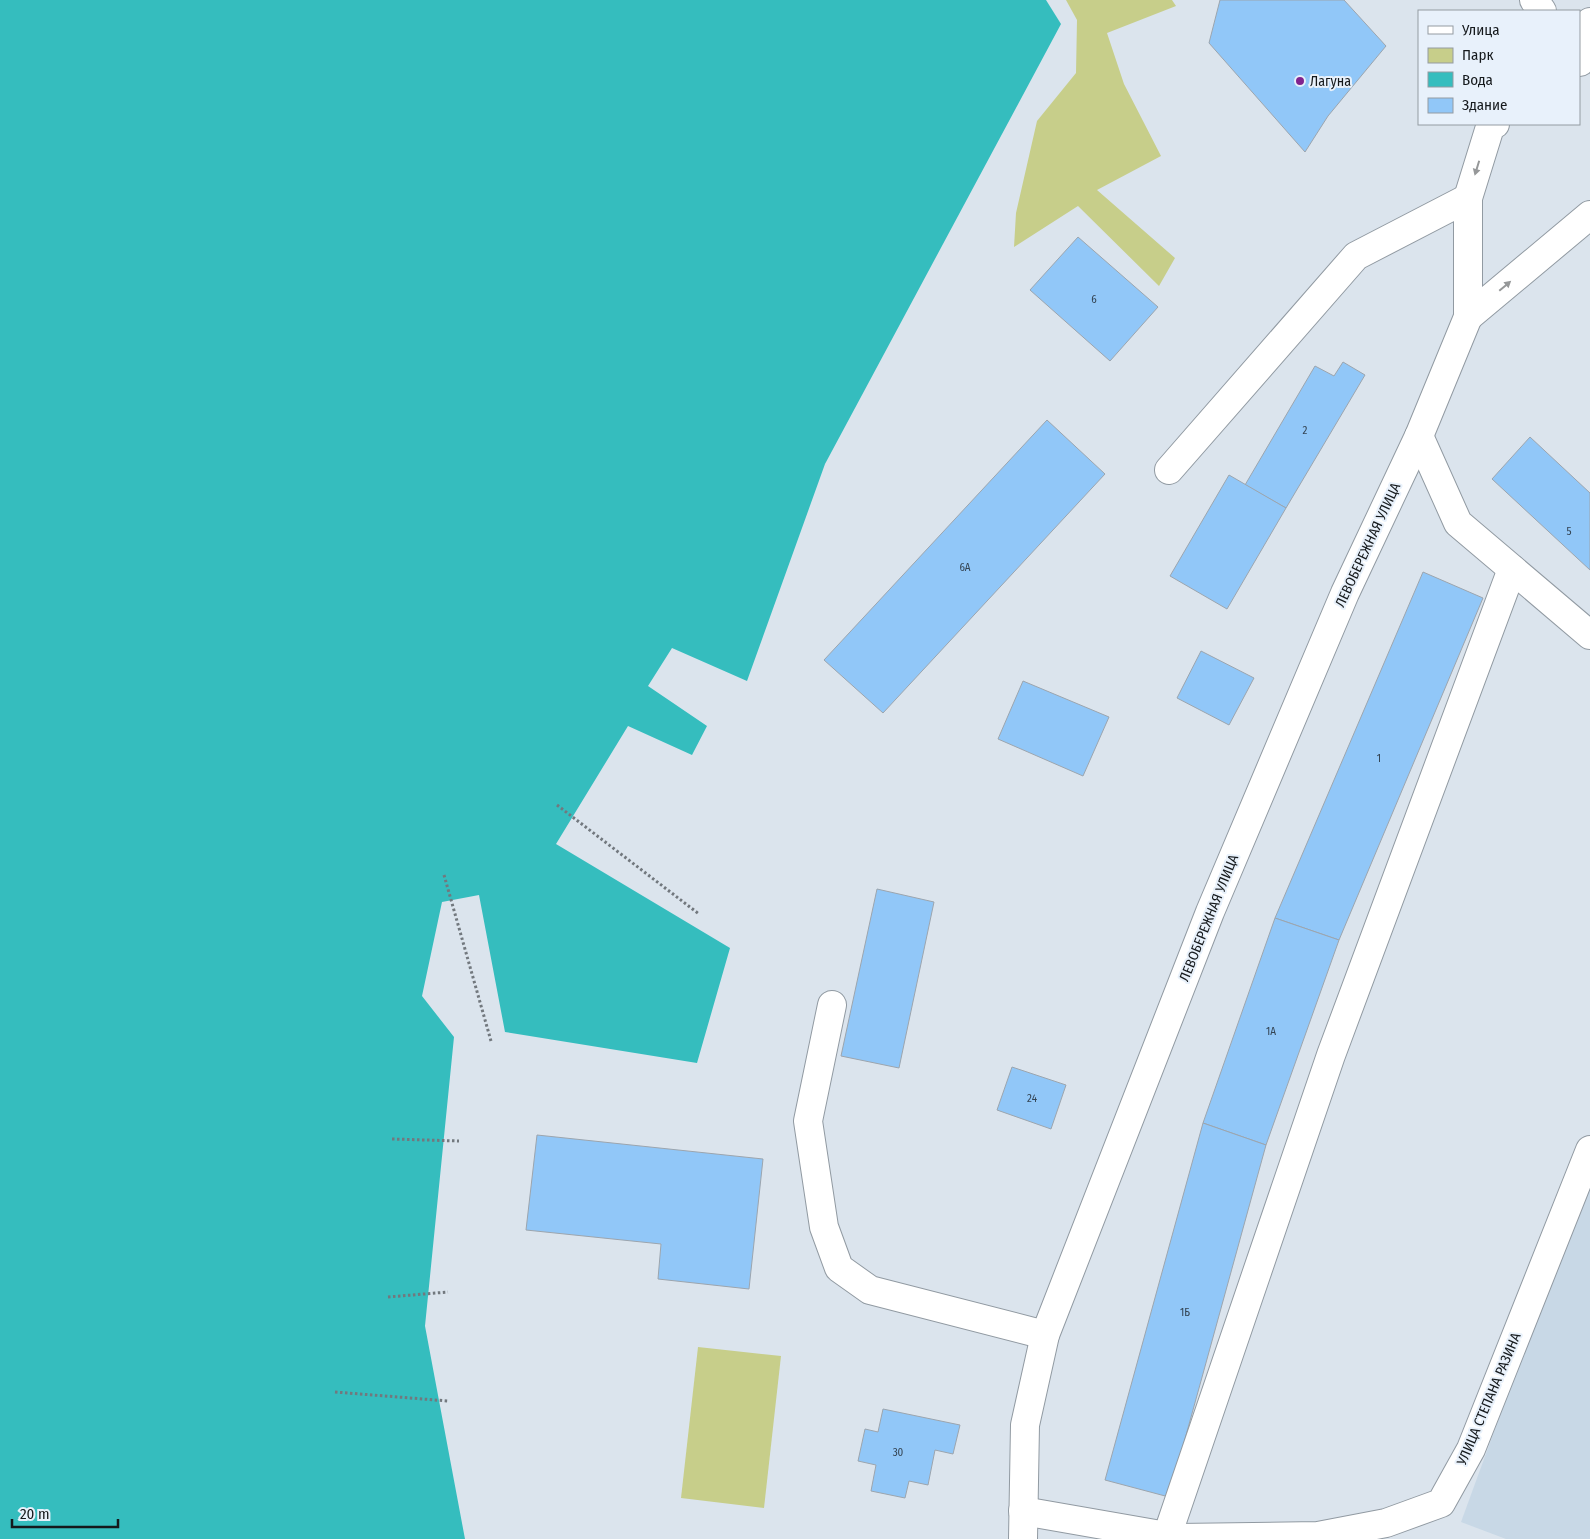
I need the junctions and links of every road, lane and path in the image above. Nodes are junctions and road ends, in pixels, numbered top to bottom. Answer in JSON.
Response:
{"nodes":[{"id":1,"x":1590,"y":22,"type":"edge"},
{"id":2,"x":1582,"y":66,"type":"edge"},
{"id":3,"x":1493,"y":125,"type":"edge"},
{"id":4,"x":1468,"y":198,"type":"junction"},
{"id":5,"x":1590,"y":214,"type":"edge"},
{"id":6,"x":1468,"y":317,"type":"junction"},
{"id":7,"x":1419,"y":436,"type":"junction"},
{"id":8,"x":1169,"y":470,"type":"dead end"},
{"id":9,"x":1512,"y":569,"type":"junction"},
{"id":10,"x":1590,"y":634,"type":"edge"},
{"id":11,"x":557,"y":805,"type":"dead end"},
{"id":12,"x":444,"y":875,"type":"dead end"},
{"id":13,"x":699,"y":914,"type":"dead end"},
{"id":14,"x":832,"y":1005,"type":"dead end"},
{"id":15,"x":492,"y":1041,"type":"dead end"},
{"id":16,"x":392,"y":1139,"type":"dead end"},
{"id":17,"x":459,"y":1141,"type":"dead end"},
{"id":18,"x":1590,"y":1150,"type":"edge"},
{"id":19,"x":448,"y":1292,"type":"dead end"},
{"id":20,"x":388,"y":1297,"type":"dead end"},
{"id":21,"x":1045,"y":1335,"type":"junction"},
{"id":22,"x":335,"y":1392,"type":"dead end"},
{"id":23,"x":448,"y":1401,"type":"dead end"},
{"id":24,"x":1023,"y":1511,"type":"junction"},
{"id":25,"x":1166,"y":1538,"type":"edge"},
{"id":26,"x":1023,"y":1539,"type":"edge"}],
"edges":[{"from":1,"to":2,"type":"street"},
{"from":3,"to":4,"type":"street","name":"ЛЕВОБЕРЕЖНАЯ УЛИЦА","one_way":true},
{"from":4,"to":6,"type":"street","name":"ЛЕВОБЕРЕЖНАЯ УЛИЦА"},
{"from":4,"to":8,"type":"street"},
{"from":6,"to":5,"type":"street","name":"ЛЕВОБЕРЕЖНАЯ УЛИЦА","one_way":true},
{"from":6,"to":7,"type":"street","name":"ЛЕВОБЕРЕЖНАЯ УЛИЦА"},
{"from":7,"to":9,"type":"street"},
{"from":7,"to":21,"type":"street","name":"ЛЕВОБЕРЕЖНАЯ УЛИЦА"},
{"from":9,"to":10,"type":"street"},
{"from":9,"to":25,"type":"street"},
{"from":11,"to":13,"type":"path"},
{"from":12,"to":15,"type":"path"},
{"from":14,"to":21,"type":"street"},
{"from":16,"to":17,"type":"path"},
{"from":18,"to":25,"type":"street","name":"УЛИЦА СТЕПАНА РАЗИНА"},
{"from":19,"to":20,"type":"path"},
{"from":21,"to":24,"type":"street","name":"ЛЕВОБЕРЕЖНАЯ УЛИЦА"},
{"from":22,"to":23,"type":"path"},
{"from":24,"to":25,"type":"street","name":"УЛИЦА СТЕПАНА РАЗИНА"},
{"from":24,"to":26,"type":"street","name":"ЛЕВОБЕРЕЖНАЯ УЛИЦА"}]}
